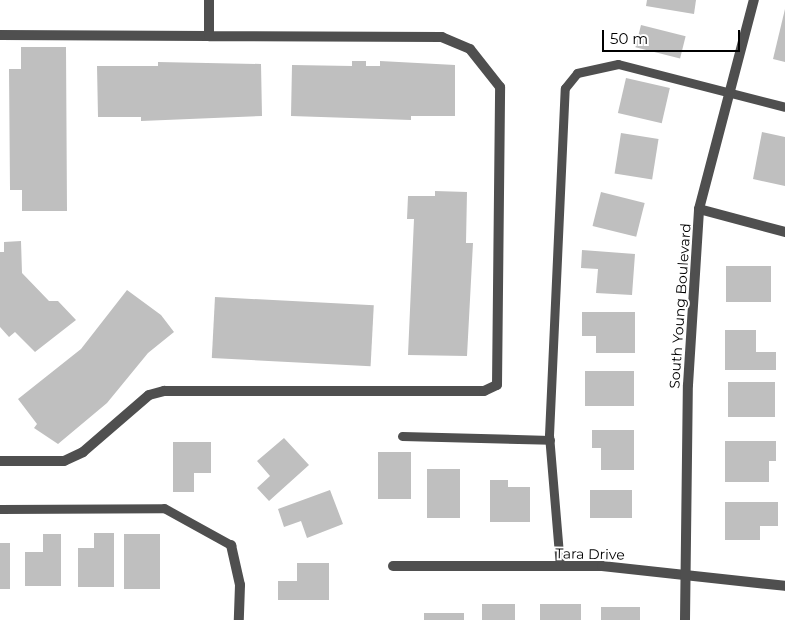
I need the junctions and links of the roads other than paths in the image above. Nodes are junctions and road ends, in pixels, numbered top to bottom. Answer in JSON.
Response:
{"nodes":[{"id":1,"x":209,"y":0,"type":"edge"},
{"id":2,"x":754,"y":0,"type":"edge"},
{"id":3,"x":0,"y":35,"type":"edge"},
{"id":4,"x":209,"y":36,"type":"junction"},
{"id":5,"x":731,"y":93,"type":"junction"},
{"id":6,"x":785,"y":107,"type":"edge"},
{"id":7,"x":699,"y":209,"type":"junction"},
{"id":8,"x":785,"y":232,"type":"edge"},
{"id":9,"x":402,"y":436,"type":"dead end"},
{"id":10,"x":550,"y":440,"type":"junction"},
{"id":11,"x":0,"y":461,"type":"edge"},
{"id":12,"x":0,"y":509,"type":"edge"},
{"id":13,"x":231,"y":545,"type":"joint"},
{"id":14,"x":392,"y":566,"type":"dead end"},
{"id":15,"x":560,"y":566,"type":"junction"},
{"id":16,"x":687,"y":572,"type":"junction"},
{"id":17,"x":785,"y":586,"type":"edge"},
{"id":18,"x":239,"y":620,"type":"edge"},
{"id":19,"x":685,"y":620,"type":"edge"}],
"edges":[{"from":1,"to":4,"type":"street"},
{"from":2,"to":5,"type":"street","name":"South Young Boulevard"},
{"from":3,"to":4,"type":"street"},
{"from":4,"to":11,"type":"street"},
{"from":5,"to":6,"type":"lane"},
{"from":5,"to":7,"type":"street","name":"South Young Boulevard"},
{"from":5,"to":10,"type":"lane"},
{"from":7,"to":8,"type":"street"},
{"from":7,"to":16,"type":"street","name":"South Young Boulevard"},
{"from":9,"to":10,"type":"lane"},
{"from":10,"to":15,"type":"lane"},
{"from":12,"to":13,"type":"lane"},
{"from":13,"to":18,"type":"street"},
{"from":14,"to":15,"type":"street","name":"Tara Drive"},
{"from":15,"to":16,"type":"street","name":"Tara Drive"},
{"from":16,"to":17,"type":"street","name":"Tara Drive"},
{"from":16,"to":19,"type":"street","name":"South Young Boulevard"}]}
